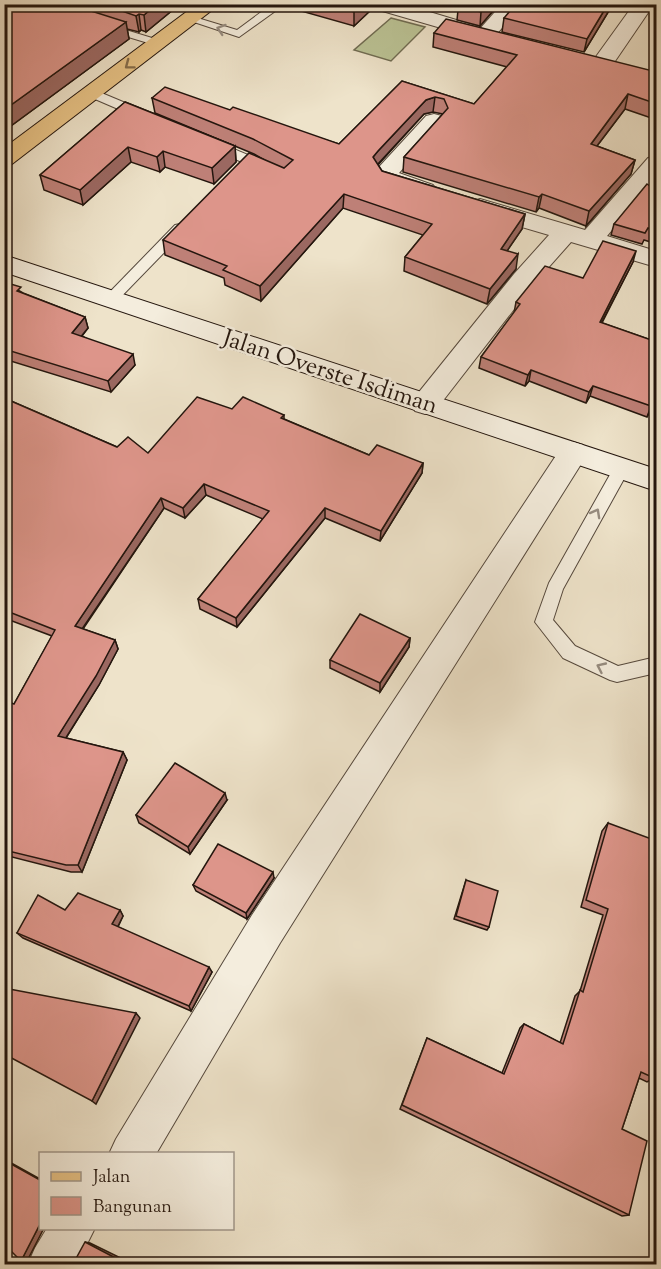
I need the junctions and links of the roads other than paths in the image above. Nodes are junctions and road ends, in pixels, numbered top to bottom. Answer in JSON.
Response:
{"nodes":[{"id":1,"x":210,"y":4,"type":"edge"},
{"id":2,"x":280,"y":4,"type":"edge"},
{"id":3,"x":379,"y":4,"type":"edge"},
{"id":4,"x":514,"y":4,"type":"edge"},
{"id":5,"x":644,"y":4,"type":"edge"},
{"id":6,"x":191,"y":19,"type":"junction"},
{"id":7,"x":94,"y":24,"type":"edge"},
{"id":8,"x":485,"y":35,"type":"junction"},
{"id":9,"x":508,"y":41,"type":"edge"},
{"id":10,"x":158,"y":43,"type":"junction"},
{"id":11,"x":578,"y":59,"type":"edge"},
{"id":12,"x":601,"y":65,"type":"junction"},
{"id":13,"x":623,"y":70,"type":"edge"},
{"id":14,"x":92,"y":93,"type":"junction"},
{"id":15,"x":434,"y":121,"type":"edge"},
{"id":16,"x":161,"y":122,"type":"edge"},
{"id":17,"x":205,"y":141,"type":"edge"},
{"id":18,"x":4,"y":159,"type":"edge"},
{"id":19,"x":657,"y":164,"type":"edge"},
{"id":20,"x":276,"y":172,"type":"edge"},
{"id":21,"x":193,"y":215,"type":"edge"},
{"id":22,"x":565,"y":233,"type":"junction"},
{"id":23,"x":590,"y":240,"type":"junction"},
{"id":24,"x":657,"y":259,"type":"edge"},
{"id":25,"x":4,"y":263,"type":"edge"},
{"id":26,"x":110,"y":300,"type":"junction"},
{"id":27,"x":425,"y":404,"type":"junction"},
{"id":28,"x":573,"y":453,"type":"junction"},
{"id":29,"x":622,"y":468,"type":"junction"},
{"id":30,"x":657,"y":480,"type":"edge"},
{"id":31,"x":657,"y":665,"type":"edge"},
{"id":32,"x":132,"y":1152,"type":"edge"},
{"id":33,"x":72,"y":1230,"type":"edge"},
{"id":34,"x":51,"y":1264,"type":"edge"}],
"edges":[{"from":1,"to":6,"type":"main road"},
{"from":2,"to":6,"type":"lane","one_way":true},
{"from":3,"to":8,"type":"street"},
{"from":4,"to":8,"type":"street"},
{"from":5,"to":12,"type":"street"},
{"from":6,"to":10,"type":"main road"},
{"from":7,"to":10,"type":"lane"},
{"from":8,"to":9,"type":"street"},
{"from":10,"to":14,"type":"main road","one_way":true},
{"from":11,"to":12,"type":"street"},
{"from":12,"to":13,"type":"street"},
{"from":14,"to":16,"type":"lane"},
{"from":14,"to":18,"type":"main road"},
{"from":15,"to":22,"type":"street"},
{"from":17,"to":20,"type":"lane"},
{"from":19,"to":23,"type":"street"},
{"from":21,"to":26,"type":"lane"},
{"from":22,"to":23,"type":"street"},
{"from":22,"to":27,"type":"street"},
{"from":23,"to":24,"type":"street"},
{"from":25,"to":26,"type":"street","name":"Jalan Overste Isdiman"},
{"from":26,"to":27,"type":"street","name":"Jalan Overste Isdiman"},
{"from":27,"to":28,"type":"street","name":"Jalan Overste Isdiman"},
{"from":28,"to":29,"type":"street","name":"Jalan Overste Isdiman"},
{"from":28,"to":32,"type":"street"},
{"from":29,"to":30,"type":"street","name":"Jalan Overste Isdiman"},
{"from":31,"to":29,"type":"lane","one_way":true},
{"from":33,"to":34,"type":"street"}]}
